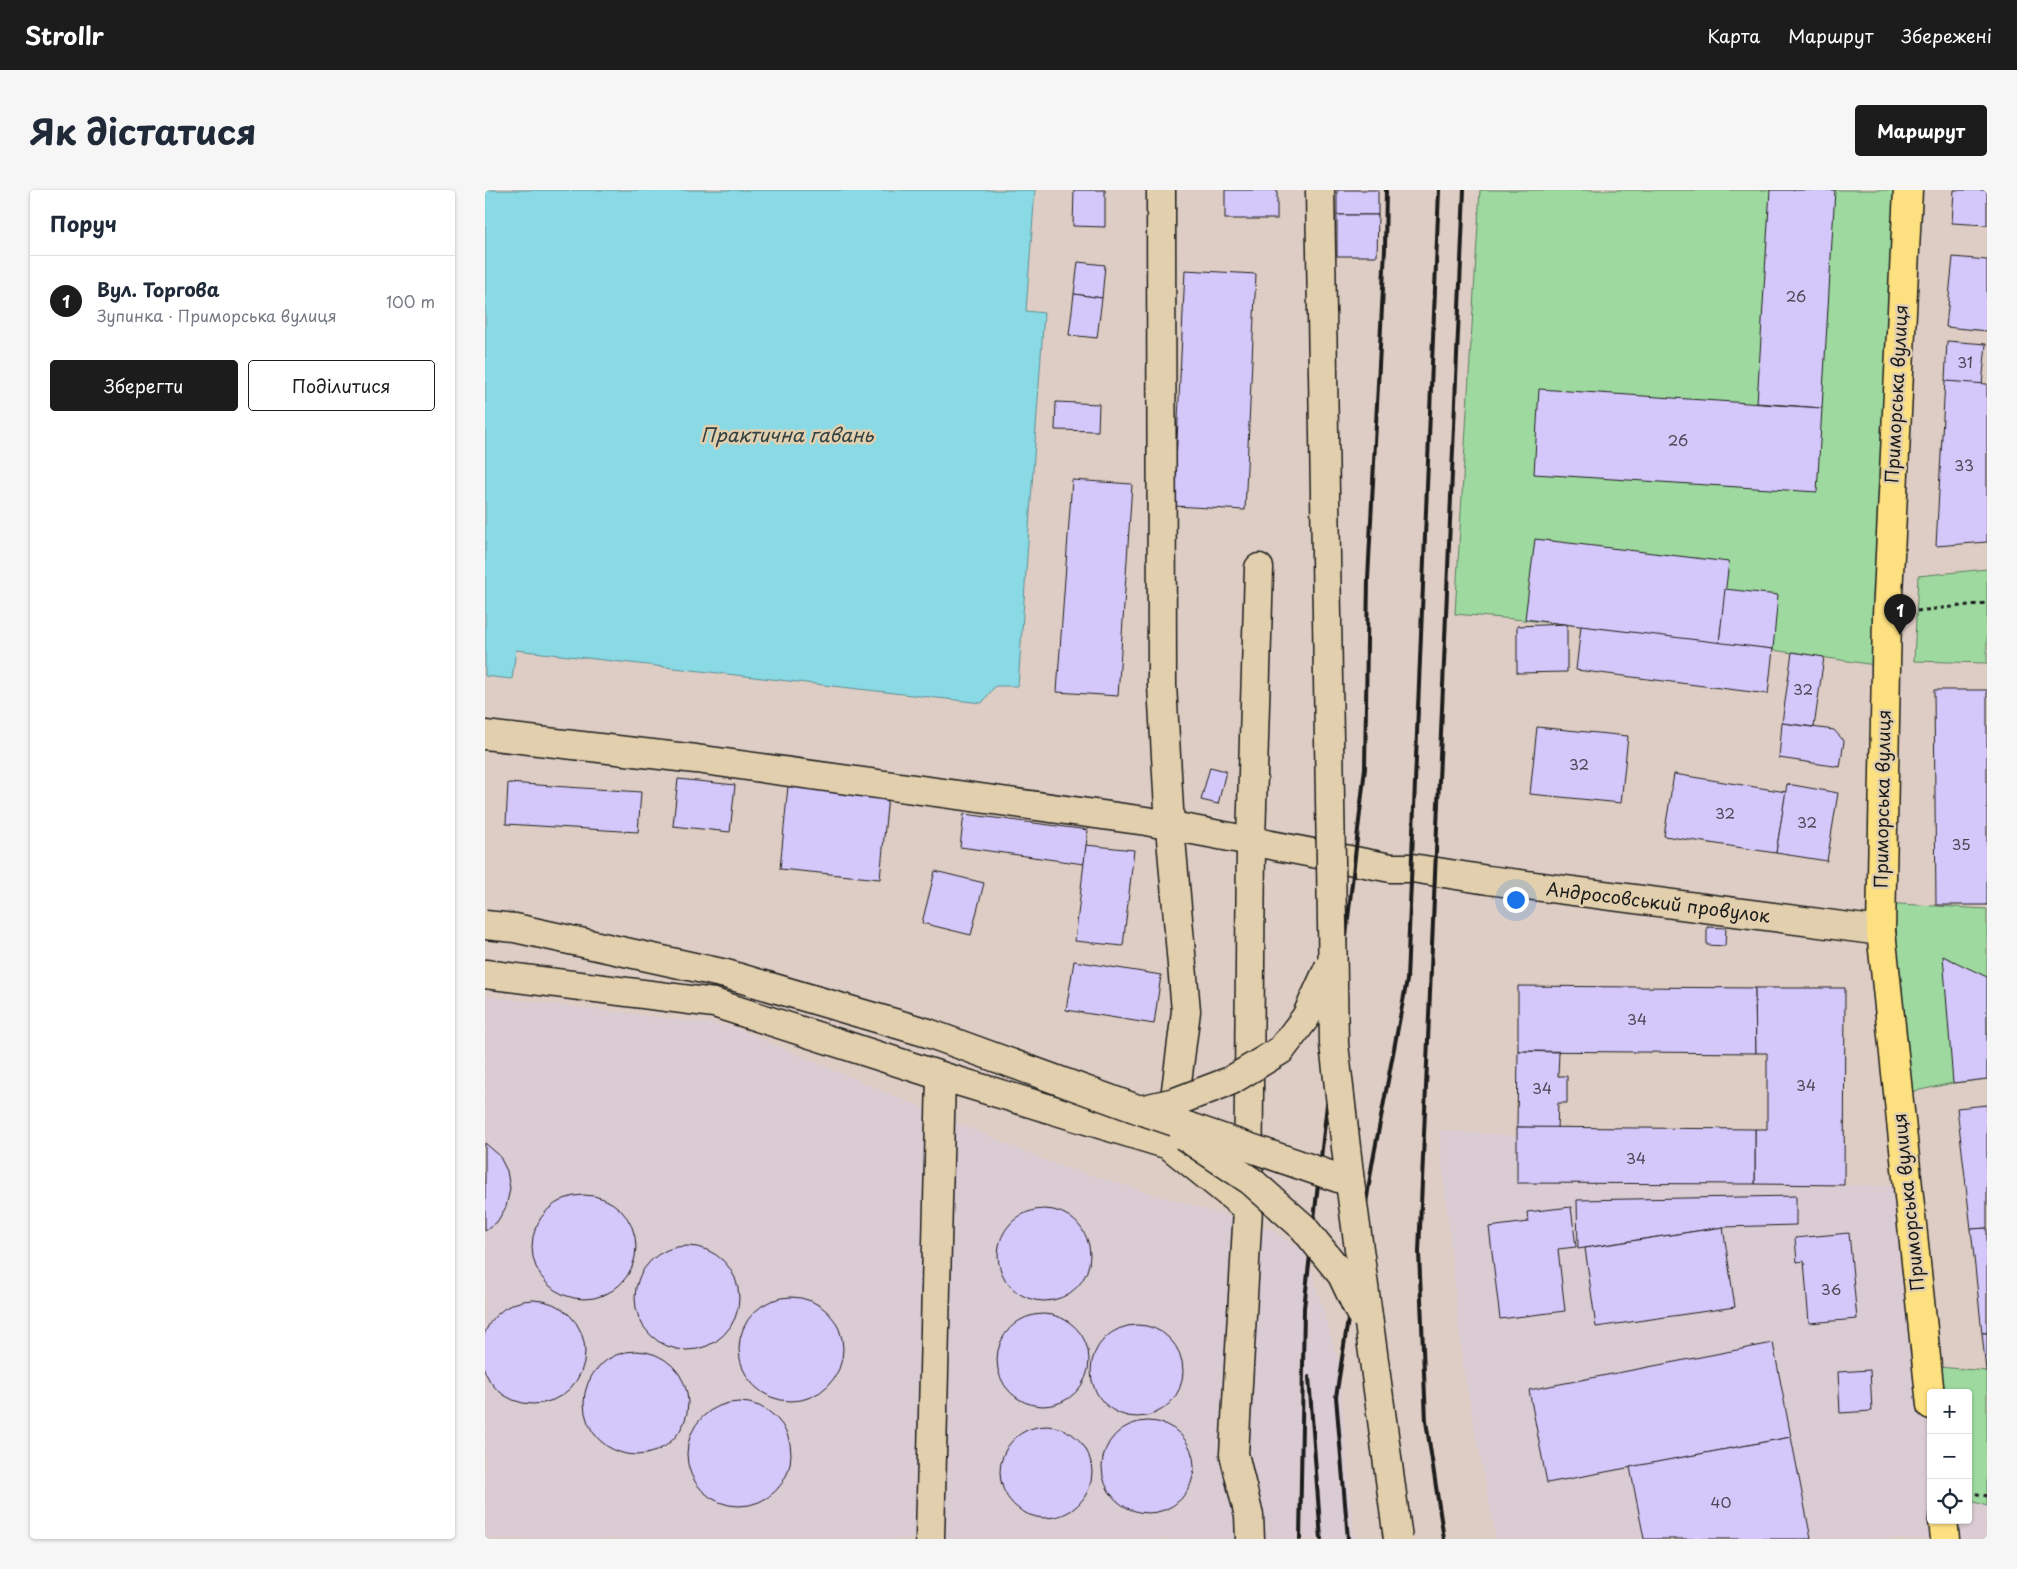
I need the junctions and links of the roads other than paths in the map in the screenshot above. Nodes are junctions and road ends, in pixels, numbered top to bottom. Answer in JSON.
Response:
{"nodes":[{"id":1,"x":1161,"y":190,"type":"edge"},
{"id":2,"x":1320,"y":190,"type":"edge"},
{"id":3,"x":1908,"y":190,"type":"edge"},
{"id":4,"x":1259,"y":568,"type":"dead end"},
{"id":5,"x":485,"y":735,"type":"edge"},
{"id":6,"x":1169,"y":827,"type":"junction"},
{"id":7,"x":1251,"y":841,"type":"junction"},
{"id":8,"x":485,"y":925,"type":"edge"},
{"id":9,"x":1881,"y":931,"type":"junction"},
{"id":10,"x":1331,"y":963,"type":"junction"},
{"id":11,"x":485,"y":974,"type":"edge"},
{"id":12,"x":941,"y":1076,"type":"junction"},
{"id":13,"x":1140,"y":1110,"type":"junction"},
{"id":14,"x":1169,"y":1145,"type":"junction"},
{"id":15,"x":1350,"y":1182,"type":"junction"},
{"id":16,"x":1248,"y":1209,"type":"junction"},
{"id":17,"x":1372,"y":1337,"type":"junction"},
{"id":18,"x":1929,"y":1389,"type":"edge"},
{"id":19,"x":1943,"y":1524,"type":"edge"},
{"id":20,"x":930,"y":1539,"type":"edge"},
{"id":21,"x":1250,"y":1539,"type":"edge"},
{"id":22,"x":1398,"y":1539,"type":"edge"},
{"id":23,"x":1945,"y":1539,"type":"edge"}],
"edges":[{"from":1,"to":6,"type":"street"},
{"from":2,"to":10,"type":"street","bridge":true},
{"from":3,"to":9,"type":"main road","name":"Приморська вулиця"},
{"from":4,"to":7,"type":"street"},
{"from":5,"to":6,"type":"street","name":"Андросовський провулок"},
{"from":6,"to":7,"type":"street","name":"Андросовський провулок"},
{"from":6,"to":14,"type":"street"},
{"from":7,"to":9,"type":"street","name":"Андросовський провулок"},
{"from":7,"to":16,"type":"street"},
{"from":8,"to":13,"type":"street","bridge":true},
{"from":9,"to":18,"type":"main road","name":"Приморська вулиця"},
{"from":10,"to":13,"type":"street","bridge":true},
{"from":10,"to":15,"type":"street","bridge":true},
{"from":11,"to":12,"type":"street"},
{"from":12,"to":14,"type":"street"},
{"from":12,"to":20,"type":"street"},
{"from":13,"to":15,"type":"street","bridge":true},
{"from":13,"to":17,"type":"street","bridge":true},
{"from":14,"to":16,"type":"street"},
{"from":15,"to":17,"type":"street","bridge":true},
{"from":16,"to":21,"type":"street"},
{"from":17,"to":22,"type":"street","bridge":true},
{"from":19,"to":23,"type":"main road"}]}
